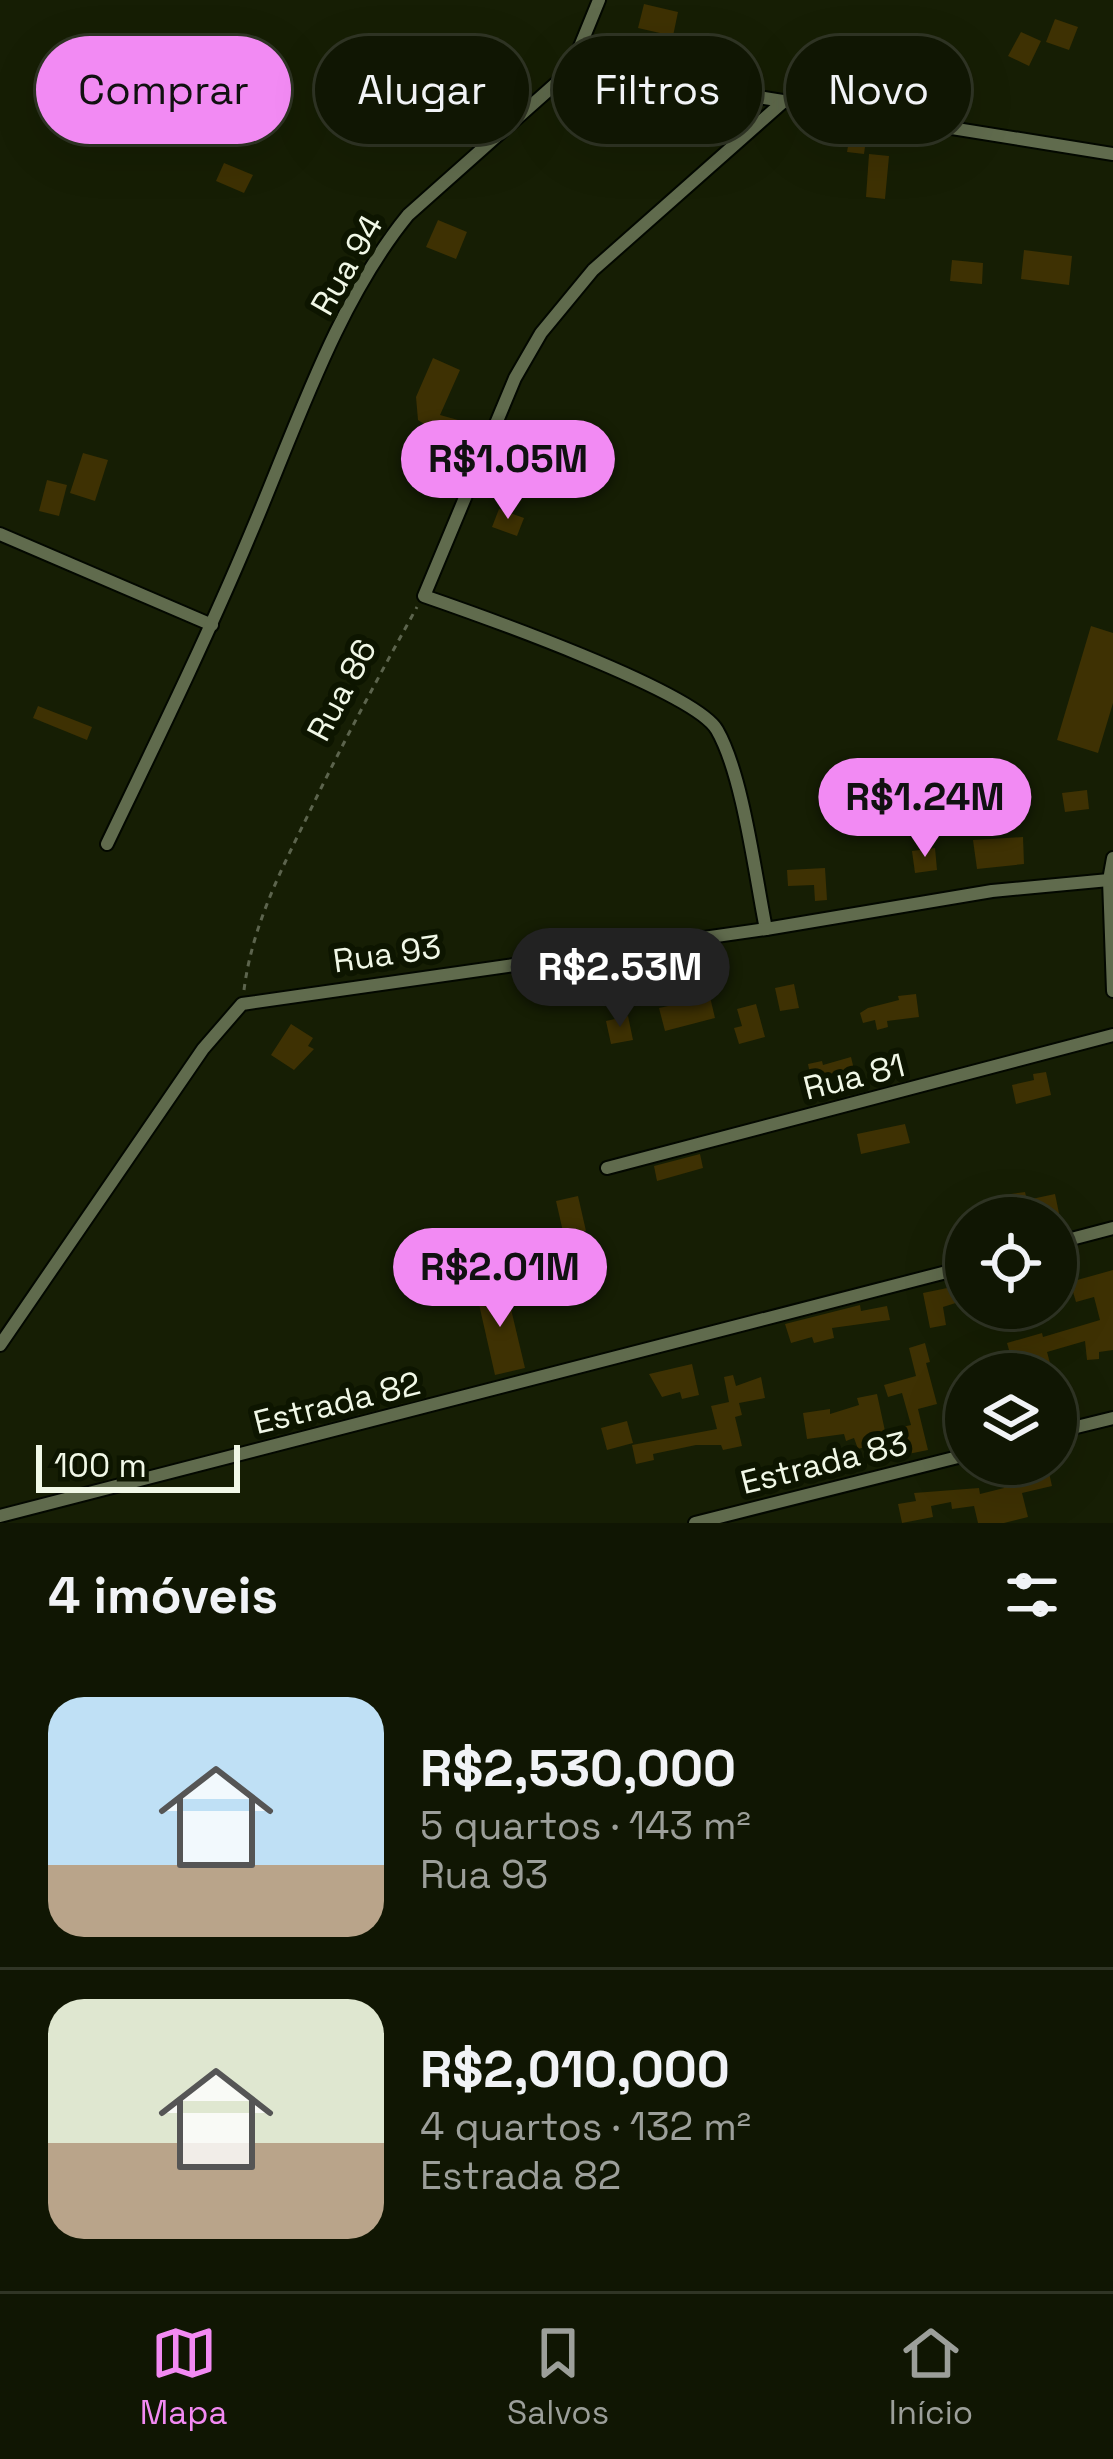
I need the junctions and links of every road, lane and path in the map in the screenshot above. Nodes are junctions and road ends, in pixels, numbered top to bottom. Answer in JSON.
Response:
{"nodes":[{"id":1,"x":598,"y":0,"type":"edge"},
{"id":2,"x":584,"y":36,"type":"edge"},
{"id":3,"x":553,"y":86,"type":"edge"},
{"id":4,"x":762,"y":99,"type":"edge"},
{"id":5,"x":783,"y":102,"type":"junction"},
{"id":6,"x":1113,"y":154,"type":"edge"},
{"id":7,"x":0,"y":534,"type":"edge"},
{"id":8,"x":424,"y":596,"type":"junction"},
{"id":9,"x":212,"y":625,"type":"junction"},
{"id":10,"x":106,"y":844,"type":"dead end"},
{"id":11,"x":1113,"y":858,"type":"edge"},
{"id":12,"x":1109,"y":880,"type":"junction"},
{"id":13,"x":766,"y":928,"type":"junction"},
{"id":14,"x":1113,"y":991,"type":"edge"},
{"id":15,"x":242,"y":1004,"type":"junction"},
{"id":16,"x":1113,"y":1035,"type":"edge"},
{"id":17,"x":607,"y":1168,"type":"dead end"},
{"id":18,"x":1113,"y":1228,"type":"edge"},
{"id":19,"x":1077,"y":1237,"type":"edge"},
{"id":20,"x":945,"y":1272,"type":"edge"},
{"id":21,"x":0,"y":1345,"type":"edge"},
{"id":22,"x":1113,"y":1418,"type":"edge"},
{"id":23,"x":1077,"y":1427,"type":"edge"},
{"id":24,"x":945,"y":1461,"type":"edge"},
{"id":25,"x":0,"y":1516,"type":"edge"},
{"id":26,"x":748,"y":1516,"type":"edge"},
{"id":27,"x":695,"y":1523,"type":"edge"}],
"edges":[{"from":1,"to":2,"type":"street"},
{"from":3,"to":9,"type":"street","name":"Rua 94"},
{"from":4,"to":5,"type":"street"},
{"from":5,"to":6,"type":"street"},
{"from":5,"to":8,"type":"street"},
{"from":7,"to":9,"type":"street"},
{"from":8,"to":13,"type":"street"},
{"from":8,"to":15,"type":"path","name":"Rua 86"},
{"from":9,"to":10,"type":"street","name":"Rua 94"},
{"from":11,"to":12,"type":"street"},
{"from":12,"to":13,"type":"street","name":"Rua 93"},
{"from":12,"to":14,"type":"street"},
{"from":13,"to":15,"type":"street","name":"Rua 93"},
{"from":15,"to":21,"type":"street"},
{"from":16,"to":17,"type":"street","name":"Rua 81"},
{"from":18,"to":19,"type":"street"},
{"from":20,"to":25,"type":"street","name":"Estrada 82"},
{"from":22,"to":23,"type":"street"},
{"from":24,"to":26,"type":"street","name":"Estrada 83"},
{"from":26,"to":27,"type":"street","name":"Estrada 83"}]}
